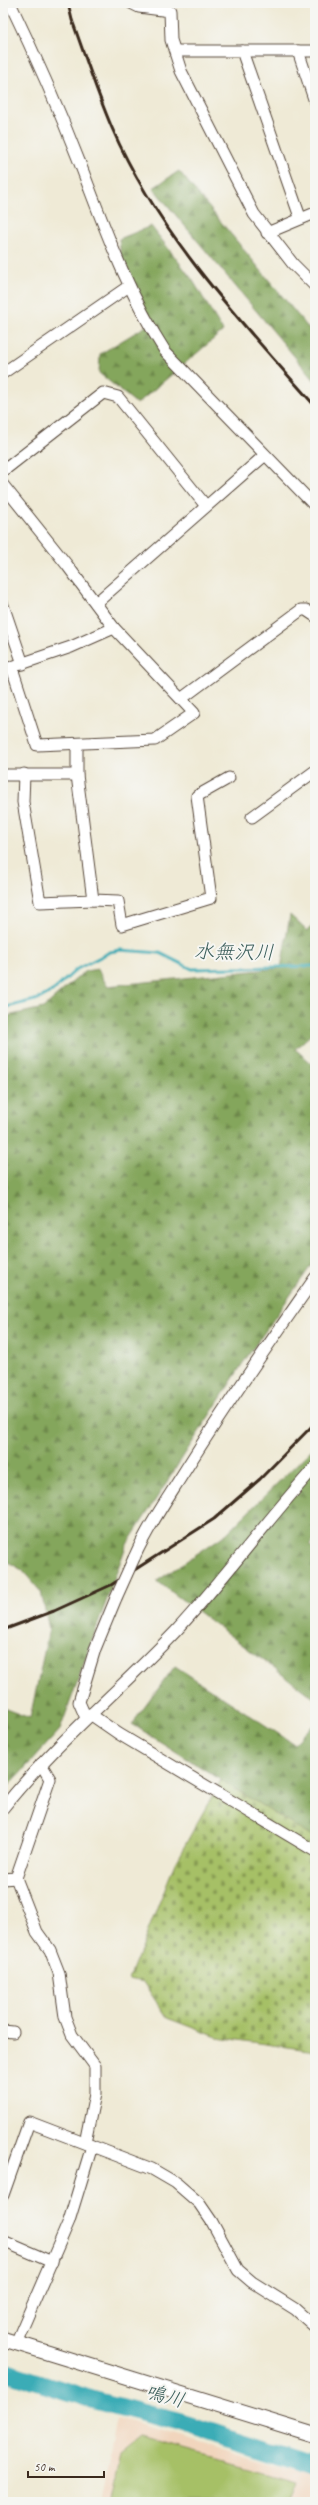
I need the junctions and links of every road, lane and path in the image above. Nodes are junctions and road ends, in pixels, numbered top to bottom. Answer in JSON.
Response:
{"nodes":[{"id":1,"x":10,"y":3,"type":"edge"},
{"id":2,"x":131,"y":3,"type":"edge"},
{"id":3,"x":174,"y":51,"type":"junction"},
{"id":4,"x":242,"y":51,"type":"junction"},
{"id":5,"x":298,"y":51,"type":"junction"},
{"id":6,"x":315,"y":51,"type":"edge"},
{"id":7,"x":315,"y":102,"type":"edge"},
{"id":8,"x":315,"y":213,"type":"edge"},
{"id":9,"x":300,"y":217,"type":"junction"},
{"id":10,"x":267,"y":233,"type":"junction"},
{"id":11,"x":129,"y":286,"type":"junction"},
{"id":12,"x":315,"y":286,"type":"edge"},
{"id":13,"x":3,"y":373,"type":"edge"},
{"id":14,"x":265,"y":455,"type":"junction"},
{"id":15,"x":3,"y":471,"type":"edge"},
{"id":16,"x":3,"y":485,"type":"edge"},
{"id":17,"x":206,"y":506,"type":"junction"},
{"id":18,"x":315,"y":506,"type":"edge"},
{"id":19,"x":96,"y":603,"type":"junction"},
{"id":20,"x":3,"y":605,"type":"edge"},
{"id":21,"x":315,"y":616,"type":"edge"},
{"id":22,"x":114,"y":628,"type":"junction"},
{"id":23,"x":23,"y":664,"type":"junction"},
{"id":24,"x":7,"y":669,"type":"edge"},
{"id":25,"x":182,"y":699,"type":"junction"},
{"id":26,"x":77,"y":745,"type":"junction"},
{"id":27,"x":315,"y":771,"type":"edge"},
{"id":28,"x":24,"y":774,"type":"junction"},
{"id":29,"x":3,"y":775,"type":"edge"},
{"id":30,"x":77,"y":775,"type":"junction"},
{"id":31,"x":229,"y":778,"type":"dead end"},
{"id":32,"x":252,"y":817,"type":"dead end"},
{"id":33,"x":93,"y":900,"type":"junction"},
{"id":34,"x":315,"y":1278,"type":"edge"},
{"id":35,"x":315,"y":1467,"type":"edge"},
{"id":36,"x":88,"y":1716,"type":"junction"},
{"id":37,"x":41,"y":1764,"type":"junction"},
{"id":38,"x":3,"y":1808,"type":"edge"},
{"id":39,"x":315,"y":1851,"type":"edge"},
{"id":40,"x":16,"y":1878,"type":"junction"},
{"id":41,"x":3,"y":1879,"type":"edge"},
{"id":42,"x":88,"y":2144,"type":"junction"},
{"id":43,"x":3,"y":2195,"type":"edge"},
{"id":44,"x":3,"y":2241,"type":"edge"},
{"id":45,"x":52,"y":2262,"type":"junction"},
{"id":46,"x":315,"y":2327,"type":"edge"},
{"id":47,"x":10,"y":2341,"type":"edge"},
{"id":48,"x":315,"y":2435,"type":"edge"}],
"edges":[{"from":1,"to":11,"type":"street"},
{"from":2,"to":3,"type":"street"},
{"from":3,"to":4,"type":"street"},
{"from":3,"to":10,"type":"street"},
{"from":4,"to":5,"type":"street"},
{"from":4,"to":9,"type":"street"},
{"from":5,"to":6,"type":"street"},
{"from":5,"to":7,"type":"street"},
{"from":8,"to":9,"type":"street"},
{"from":9,"to":10,"type":"street"},
{"from":10,"to":12,"type":"street"},
{"from":11,"to":13,"type":"street"},
{"from":11,"to":14,"type":"street"},
{"from":14,"to":17,"type":"street"},
{"from":14,"to":18,"type":"street"},
{"from":15,"to":17,"type":"street"},
{"from":16,"to":19,"type":"street"},
{"from":17,"to":19,"type":"street"},
{"from":19,"to":22,"type":"street"},
{"from":20,"to":23,"type":"street"},
{"from":21,"to":25,"type":"street"},
{"from":22,"to":23,"type":"street"},
{"from":22,"to":25,"type":"street"},
{"from":23,"to":24,"type":"street"},
{"from":24,"to":26,"type":"street"},
{"from":25,"to":26,"type":"street"},
{"from":26,"to":30,"type":"street"},
{"from":27,"to":32,"type":"street"},
{"from":28,"to":29,"type":"street"},
{"from":28,"to":30,"type":"street"},
{"from":28,"to":33,"type":"street"},
{"from":30,"to":33,"type":"street"},
{"from":31,"to":33,"type":"street"},
{"from":34,"to":36,"type":"street","bridge":true},
{"from":35,"to":36,"type":"street"},
{"from":36,"to":37,"type":"street"},
{"from":36,"to":39,"type":"street"},
{"from":37,"to":38,"type":"street"},
{"from":37,"to":40,"type":"street"},
{"from":40,"to":41,"type":"street"},
{"from":40,"to":42,"type":"street"},
{"from":42,"to":43,"type":"street"},
{"from":42,"to":45,"type":"street"},
{"from":42,"to":46,"type":"street"},
{"from":44,"to":45,"type":"street"},
{"from":45,"to":47,"type":"street"},
{"from":47,"to":48,"type":"street"}]}
